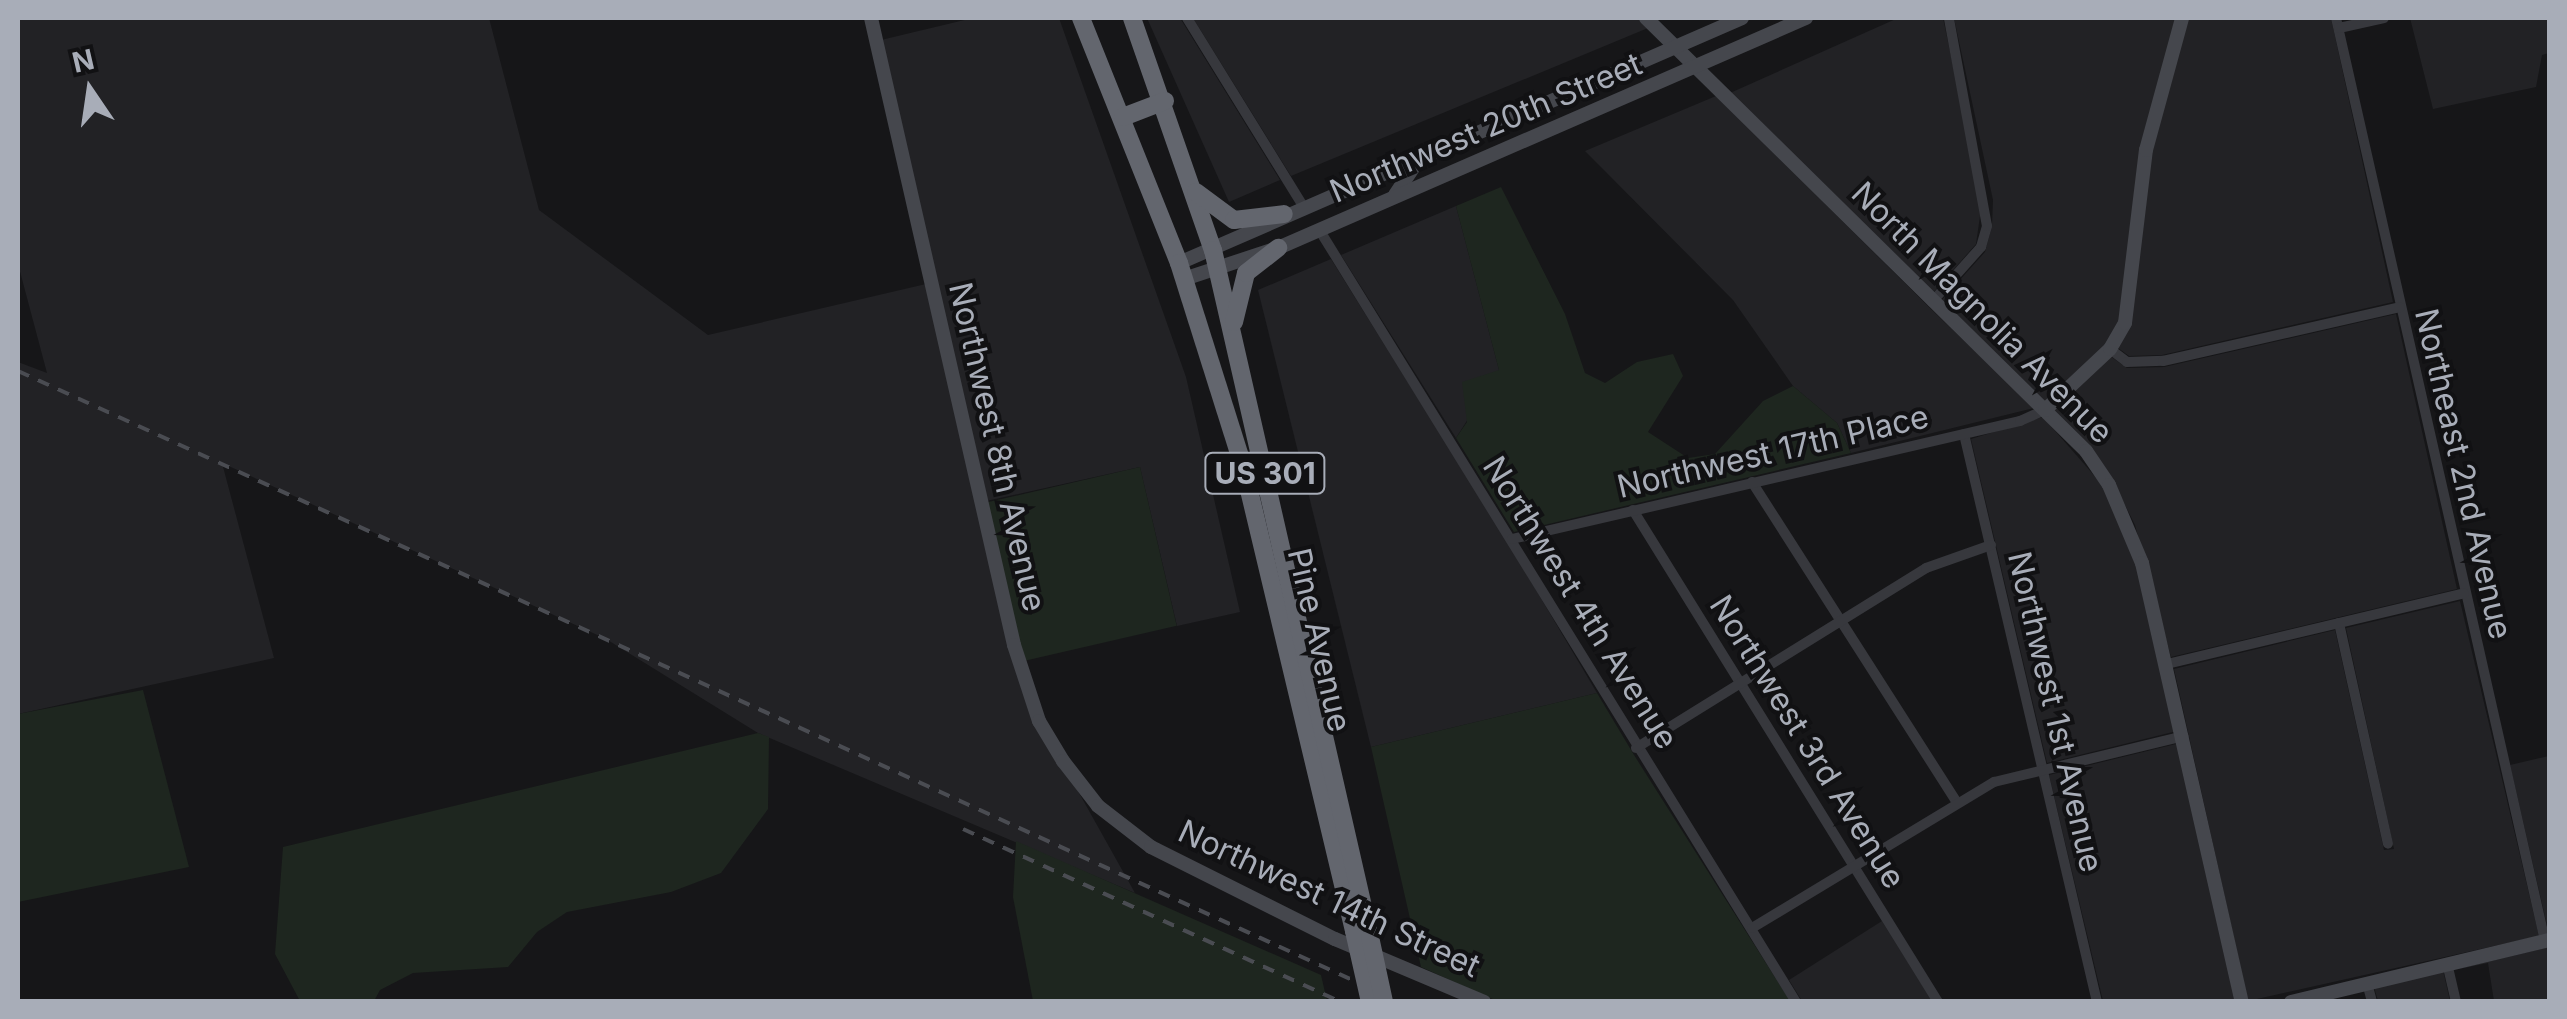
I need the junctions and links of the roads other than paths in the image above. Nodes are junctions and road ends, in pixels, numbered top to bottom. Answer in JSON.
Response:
{"nodes":[{"id":1,"x":871,"y":18,"type":"edge"},
{"id":2,"x":1081,"y":18,"type":"edge"},
{"id":3,"x":1132,"y":18,"type":"edge"},
{"id":4,"x":1187,"y":18,"type":"edge"},
{"id":5,"x":1646,"y":18,"type":"edge"},
{"id":6,"x":1742,"y":18,"type":"edge"},
{"id":7,"x":1806,"y":18,"type":"edge"},
{"id":8,"x":1948,"y":18,"type":"edge"},
{"id":9,"x":2182,"y":18,"type":"edge"},
{"id":10,"x":2384,"y":18,"type":"edge"},
{"id":11,"x":2338,"y":23,"type":"edge"},
{"id":12,"x":1675,"y":46,"type":"junction"},
{"id":13,"x":1696,"y":68,"type":"junction"},
{"id":14,"x":1165,"y":100,"type":"junction"},
{"id":15,"x":1123,"y":117,"type":"junction"},
{"id":16,"x":1420,"y":156,"type":"junction"},
{"id":17,"x":1196,"y":192,"type":"junction"},
{"id":18,"x":1392,"y":200,"type":"junction"},
{"id":19,"x":1303,"y":206,"type":"junction"},
{"id":20,"x":1284,"y":214,"type":"junction"},
{"id":21,"x":1320,"y":230,"type":"junction"},
{"id":22,"x":1278,"y":248,"type":"junction"},
{"id":23,"x":1213,"y":250,"type":"junction"},
{"id":24,"x":1218,"y":270,"type":"junction"},
{"id":25,"x":1182,"y":271,"type":"junction"},
{"id":26,"x":1932,"y":302,"type":"junction"},
{"id":27,"x":2400,"y":307,"type":"junction"},
{"id":28,"x":1232,"y":332,"type":"junction"},
{"id":29,"x":2110,"y":349,"type":"junction"},
{"id":30,"x":2044,"y":410,"type":"junction"},
{"id":31,"x":1964,"y":434,"type":"junction"},
{"id":32,"x":1254,"y":467,"type":"junction"},
{"id":33,"x":1752,"y":482,"type":"junction"},
{"id":34,"x":1633,"y":510,"type":"junction"},
{"id":35,"x":1512,"y":539,"type":"junction"},
{"id":36,"x":1991,"y":545,"type":"junction"},
{"id":37,"x":2464,"y":593,"type":"junction"},
{"id":38,"x":1840,"y":618,"type":"junction"},
{"id":39,"x":2339,"y":623,"type":"junction"},
{"id":40,"x":2167,"y":664,"type":"junction"},
{"id":41,"x":1741,"y":682,"type":"junction"},
{"id":42,"x":2184,"y":736,"type":"junction"},
{"id":43,"x":1636,"y":748,"type":"junction"},
{"id":44,"x":2043,"y":770,"type":"junction"},
{"id":45,"x":1957,"y":803,"type":"junction"},
{"id":46,"x":2388,"y":844,"type":"dead end"},
{"id":47,"x":1151,"y":847,"type":"joint"},
{"id":48,"x":1856,"y":867,"type":"junction"},
{"id":49,"x":1752,"y":928,"type":"junction"},
{"id":50,"x":1362,"y":934,"type":"junction"},
{"id":51,"x":2547,"y":941,"type":"edge"},
{"id":52,"x":2447,"y":963,"type":"junction"},
{"id":53,"x":2367,"y":982,"type":"junction"},
{"id":54,"x":1370,"y":1002,"type":"edge"},
{"id":55,"x":1384,"y":1002,"type":"edge"},
{"id":56,"x":1484,"y":1002,"type":"edge"},
{"id":57,"x":1796,"y":1002,"type":"edge"},
{"id":58,"x":1938,"y":1002,"type":"edge"},
{"id":59,"x":2097,"y":1002,"type":"edge"},
{"id":60,"x":2242,"y":1002,"type":"edge"},
{"id":61,"x":2291,"y":1002,"type":"edge"},
{"id":62,"x":2372,"y":1002,"type":"edge"},
{"id":63,"x":2456,"y":1002,"type":"edge"}],
"edges":[{"from":1,"to":47,"type":"main road","name":"Northwest 8th Avenue"},
{"from":2,"to":15,"type":"highway","name":"Pine Avenue","number":"US 301"},
{"from":3,"to":14,"type":"highway","name":"Pine Avenue","number":"US 301"},
{"from":4,"to":19,"type":"street"},
{"from":5,"to":12,"type":"main road","name":"North Magnolia Avenue"},
{"from":6,"to":12,"type":"main road","name":"Northwest 20th Street"},
{"from":7,"to":13,"type":"main road","name":"Northwest 20th Street"},
{"from":8,"to":26,"type":"street"},
{"from":9,"to":29,"type":"main road"},
{"from":10,"to":11,"type":"street"},
{"from":11,"to":27,"type":"street","name":"Northeast 2nd Avenue"},
{"from":12,"to":13,"type":"main road","name":"North Magnolia Avenue"},
{"from":12,"to":16,"type":"main road","name":"Northwest 20th Street"},
{"from":13,"to":18,"type":"main road","name":"Northwest 20th Street"},
{"from":13,"to":26,"type":"main road","name":"North Magnolia Avenue"},
{"from":14,"to":15,"type":"highway"},
{"from":14,"to":17,"type":"highway","name":"Pine Avenue","number":"US 301"},
{"from":15,"to":25,"type":"highway","name":"Pine Avenue","number":"US 301"},
{"from":16,"to":18,"type":"main road"},
{"from":16,"to":19,"type":"main road","name":"Northwest 20th Street"},
{"from":17,"to":20,"type":"highway"},
{"from":17,"to":23,"type":"highway","name":"Pine Avenue","number":"US 301"},
{"from":18,"to":21,"type":"main road","name":"Northwest 20th Street"},
{"from":19,"to":20,"type":"main road","name":"Northwest 20th Street"},
{"from":20,"to":23,"type":"main road","name":"Northwest 20th Street"},
{"from":21,"to":22,"type":"main road","name":"Northwest 20th Street"},
{"from":21,"to":35,"type":"street","name":"Northwest 4th Avenue"},
{"from":22,"to":24,"type":"main road","name":"Northwest 20th Street"},
{"from":22,"to":28,"type":"highway"},
{"from":23,"to":24,"type":"highway","name":"Pine Avenue","number":"US 301"},
{"from":23,"to":25,"type":"main road","name":"Northwest 20th Street"},
{"from":24,"to":25,"type":"main road","name":"Northwest 20th Street"},
{"from":24,"to":28,"type":"highway","name":"Pine Avenue","number":"US 301"},
{"from":25,"to":32,"type":"highway","name":"Pine Avenue","number":"US 301"},
{"from":26,"to":30,"type":"main road","name":"North Magnolia Avenue"},
{"from":27,"to":29,"type":"street"},
{"from":27,"to":37,"type":"street","name":"Northeast 2nd Avenue"},
{"from":28,"to":32,"type":"highway","name":"Pine Avenue","number":"US 301"},
{"from":29,"to":30,"type":"main road"},
{"from":30,"to":31,"type":"street","name":"Northwest 17th Place"},
{"from":30,"to":40,"type":"main road","name":"North Magnolia Avenue"},
{"from":31,"to":33,"type":"street","name":"Northwest 17th Place"},
{"from":31,"to":36,"type":"street","name":"Northwest 1st Avenue"},
{"from":32,"to":50,"type":"highway","name":"Pine Avenue","number":"US 301"},
{"from":33,"to":34,"type":"street","name":"Northwest 17th Place"},
{"from":33,"to":38,"type":"street"},
{"from":34,"to":35,"type":"street","name":"Northwest 17th Place"},
{"from":34,"to":41,"type":"street","name":"Northwest 3rd Avenue"},
{"from":35,"to":43,"type":"street","name":"Northwest 4th Avenue"},
{"from":36,"to":38,"type":"street"},
{"from":36,"to":44,"type":"street","name":"Northwest 1st Avenue"},
{"from":37,"to":39,"type":"street"},
{"from":37,"to":51,"type":"street","name":"Northeast 2nd Avenue"},
{"from":38,"to":41,"type":"street"},
{"from":38,"to":45,"type":"street"},
{"from":39,"to":40,"type":"street"},
{"from":39,"to":46,"type":"street"},
{"from":40,"to":42,"type":"main road","name":"North Magnolia Avenue"},
{"from":41,"to":43,"type":"street"},
{"from":41,"to":48,"type":"street","name":"Northwest 3rd Avenue"},
{"from":42,"to":44,"type":"street"},
{"from":42,"to":60,"type":"main road","name":"North Magnolia Avenue"},
{"from":43,"to":49,"type":"street","name":"Northwest 4th Avenue"},
{"from":44,"to":45,"type":"street"},
{"from":44,"to":59,"type":"street","name":"Northwest 1st Avenue"},
{"from":45,"to":48,"type":"street"},
{"from":47,"to":56,"type":"main road","name":"Northwest 14th Street"},
{"from":48,"to":49,"type":"street"},
{"from":48,"to":58,"type":"street","name":"Northwest 3rd Avenue"},
{"from":49,"to":57,"type":"street","name":"Northwest 4th Avenue"},
{"from":50,"to":54,"type":"highway","name":"Pine Avenue","number":"US 301","bridge":true},
{"from":50,"to":55,"type":"highway","name":"Pine Avenue","number":"US 301","bridge":true},
{"from":51,"to":52,"type":"main road"},
{"from":52,"to":53,"type":"main road"},
{"from":52,"to":63,"type":"street"},
{"from":53,"to":61,"type":"main road"},
{"from":53,"to":62,"type":"street"}]}
